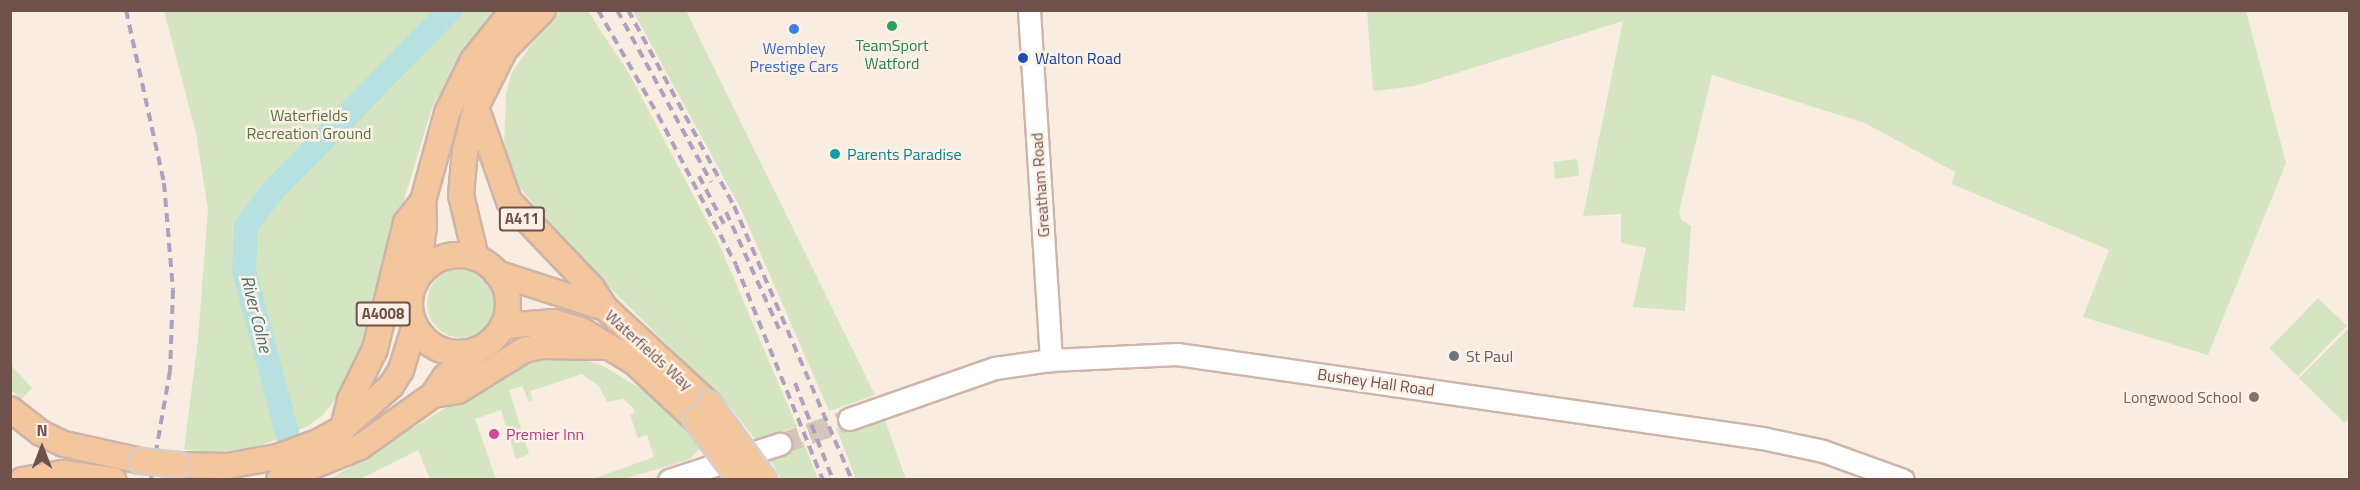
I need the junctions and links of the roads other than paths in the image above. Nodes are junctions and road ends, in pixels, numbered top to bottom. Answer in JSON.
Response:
{"nodes":[{"id":1,"x":513,"y":10,"type":"edge"},
{"id":2,"x":543,"y":10,"type":"edge"},
{"id":3,"x":1029,"y":10,"type":"edge"},
{"id":4,"x":476,"y":107,"type":"junction"},
{"id":5,"x":423,"y":201,"type":"junction"},
{"id":6,"x":476,"y":258,"type":"junction"},
{"id":7,"x":496,"y":273,"type":"junction"},
{"id":8,"x":416,"y":281,"type":"junction"},
{"id":9,"x":605,"y":308,"type":"junction"},
{"id":10,"x":415,"y":326,"type":"junction"},
{"id":11,"x":504,"y":326,"type":"junction"},
{"id":12,"x":612,"y":347,"type":"junction"},
{"id":13,"x":477,"y":350,"type":"junction"},
{"id":14,"x":1051,"y":360,"type":"junction"},
{"id":15,"x":433,"y":395,"type":"junction"},
{"id":16,"x":10,"y":410,"type":"edge"},
{"id":17,"x":703,"y":412,"type":"junction"},
{"id":18,"x":849,"y":419,"type":"tunnel mouth"},
{"id":19,"x":343,"y":428,"type":"junction"},
{"id":20,"x":780,"y":444,"type":"tunnel mouth"},
{"id":21,"x":22,"y":480,"type":"edge"},
{"id":22,"x":114,"y":480,"type":"edge"},
{"id":23,"x":279,"y":480,"type":"edge"},
{"id":24,"x":669,"y":480,"type":"edge"},
{"id":25,"x":741,"y":480,"type":"edge"},
{"id":26,"x":764,"y":480,"type":"edge"},
{"id":27,"x":1903,"y":480,"type":"edge"}],
"edges":[{"from":1,"to":5,"type":"main road","number":"A4008"},
{"from":2,"to":4,"type":"main road"},
{"from":3,"to":14,"type":"street","name":"Greatham Road"},
{"from":4,"to":6,"type":"main road"},
{"from":4,"to":9,"type":"main road","number":"A411"},
{"from":5,"to":8,"type":"main road","number":"A4008"},
{"from":5,"to":19,"type":"main road","number":"A4008"},
{"from":6,"to":7,"type":"main road"},
{"from":6,"to":8,"type":"main road"},
{"from":7,"to":9,"type":"main road","name":"Waterfields Way","number":"A411"},
{"from":7,"to":11,"type":"main road"},
{"from":8,"to":10,"type":"main road"},
{"from":9,"to":17,"type":"main road","name":"Waterfields Way","number":"A411"},
{"from":10,"to":13,"type":"main road"},
{"from":10,"to":19,"type":"main road"},
{"from":11,"to":12,"type":"main road","name":"Waterfields Way","number":"A411"},
{"from":11,"to":13,"type":"main road"},
{"from":12,"to":15,"type":"main road"},
{"from":12,"to":17,"type":"main road","name":"Waterfields Way","number":"A411"},
{"from":13,"to":15,"type":"main road"},
{"from":14,"to":18,"type":"street","name":"Bushey Hall Road"},
{"from":14,"to":27,"type":"street","name":"Bushey Hall Road"},
{"from":15,"to":23,"type":"main road"},
{"from":16,"to":19,"type":"main road","bridge":true},
{"from":17,"to":25,"type":"main road","name":"Waterfields Way","number":"A411","bridge":true},
{"from":17,"to":26,"type":"main road","name":"Waterfields Way","number":"A411","bridge":true},
{"from":20,"to":24,"type":"street"},
{"from":21,"to":22,"type":"main road"}]}
